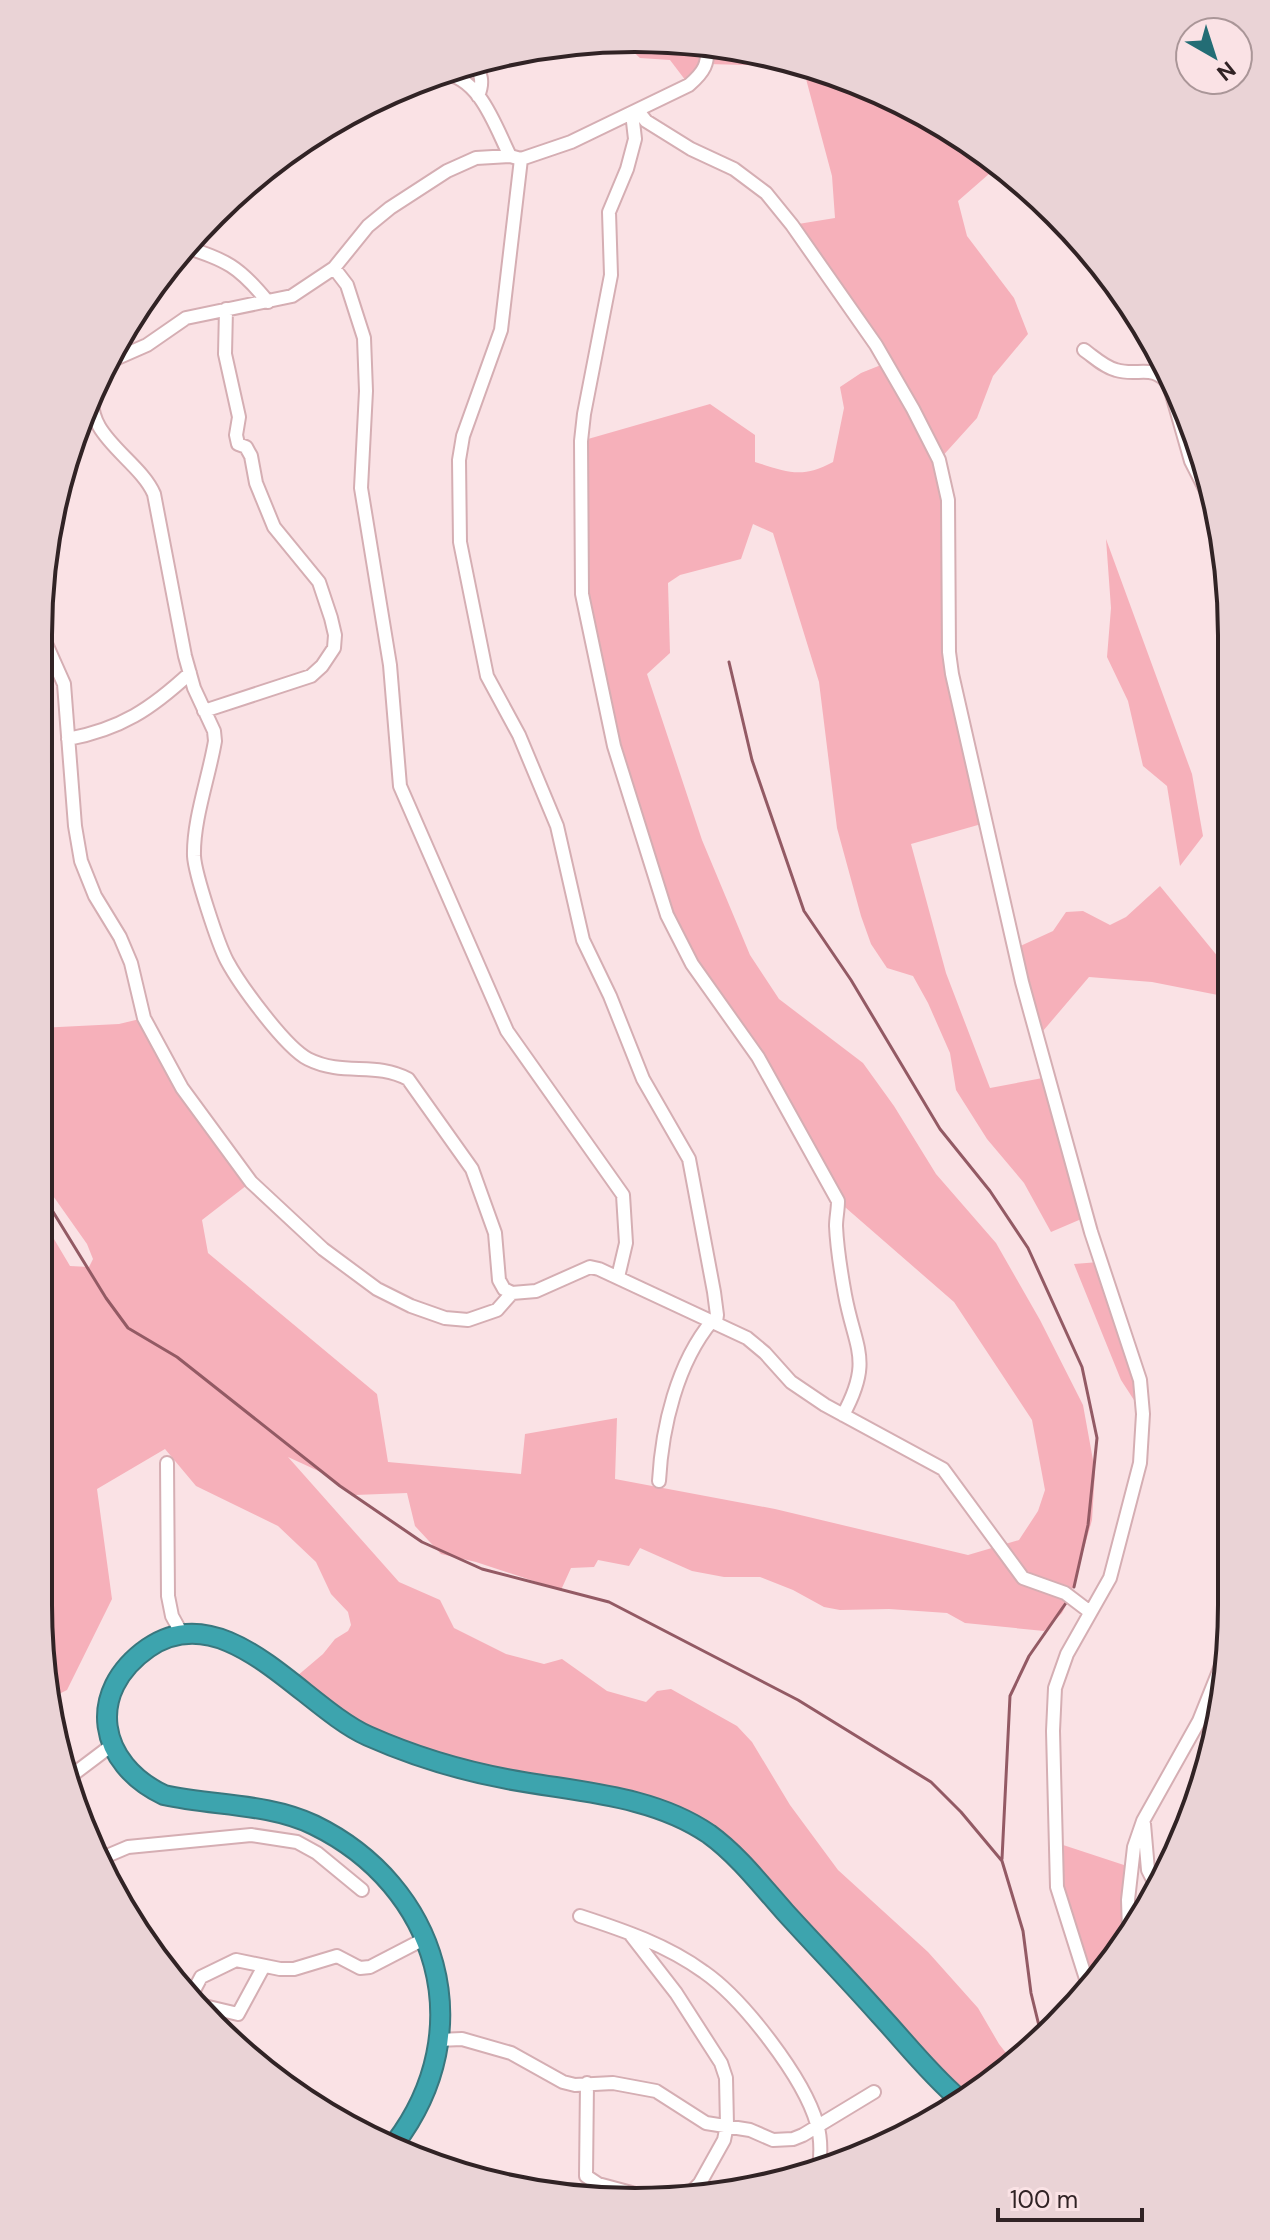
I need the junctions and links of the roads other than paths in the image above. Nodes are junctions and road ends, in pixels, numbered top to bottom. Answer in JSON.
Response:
{"nodes":[{"id":1,"x":707,"y":57,"type":"edge"},
{"id":2,"x":480,"y":73,"type":"edge"},
{"id":3,"x":459,"y":80,"type":"edge"},
{"id":4,"x":478,"y":96,"type":"junction"},
{"id":5,"x":635,"y":112,"type":"junction"},
{"id":6,"x":515,"y":158,"type":"junction"},
{"id":7,"x":197,"y":251,"type":"edge"},
{"id":8,"x":334,"y":268,"type":"junction"},
{"id":9,"x":268,"y":302,"type":"junction"},
{"id":10,"x":226,"y":309,"type":"junction"},
{"id":11,"x":1084,"y":350,"type":"dead end"},
{"id":12,"x":123,"y":355,"type":"edge"},
{"id":13,"x":1155,"y":372,"type":"edge"},
{"id":14,"x":95,"y":414,"type":"edge"},
{"id":15,"x":52,"y":657,"type":"edge"},
{"id":16,"x":190,"y":673,"type":"junction"},
{"id":17,"x":204,"y":711,"type":"junction"},
{"id":18,"x":68,"y":739,"type":"junction"},
{"id":19,"x":618,"y":1277,"type":"junction"},
{"id":20,"x":512,"y":1293,"type":"junction"},
{"id":21,"x":714,"y":1322,"type":"junction"},
{"id":22,"x":843,"y":1415,"type":"junction"},
{"id":23,"x":167,"y":1463,"type":"dead end"},
{"id":24,"x":659,"y":1481,"type":"dead end"},
{"id":25,"x":1090,"y":1612,"type":"junction"},
{"id":26,"x":183,"y":1636,"type":"junction"},
{"id":27,"x":1212,"y":1689,"type":"edge"},
{"id":28,"x":112,"y":1745,"type":"junction"},
{"id":29,"x":77,"y":1772,"type":"edge"},
{"id":30,"x":1143,"y":1821,"type":"junction"},
{"id":31,"x":108,"y":1855,"type":"edge"},
{"id":32,"x":1151,"y":1876,"type":"edge"},
{"id":33,"x":362,"y":1890,"type":"dead end"},
{"id":34,"x":1128,"y":1915,"type":"edge"},
{"id":35,"x":580,"y":1916,"type":"dead end"},
{"id":36,"x":631,"y":1935,"type":"junction"},
{"id":37,"x":424,"y":1939,"type":"junction"},
{"id":38,"x":264,"y":1966,"type":"junction"},
{"id":39,"x":1085,"y":1975,"type":"edge"},
{"id":40,"x":196,"y":1987,"type":"edge"},
{"id":41,"x":215,"y":2009,"type":"edge"},
{"id":42,"x":438,"y":2040,"type":"junction"},
{"id":43,"x":587,"y":2083,"type":"junction"},
{"id":44,"x":874,"y":2092,"type":"dead end"},
{"id":45,"x":954,"y":2093,"type":"edge"},
{"id":46,"x":727,"y":2125,"type":"junction"},
{"id":47,"x":818,"y":2126,"type":"junction"},
{"id":48,"x":398,"y":2138,"type":"edge"},
{"id":49,"x":819,"y":2158,"type":"edge"},
{"id":50,"x":699,"y":2184,"type":"edge"},
{"id":51,"x":611,"y":2187,"type":"edge"}],
"edges":[{"from":1,"to":5,"type":"street"},
{"from":2,"to":4,"type":"street"},
{"from":3,"to":4,"type":"street"},
{"from":4,"to":6,"type":"street"},
{"from":5,"to":6,"type":"street"},
{"from":5,"to":22,"type":"street"},
{"from":5,"to":25,"type":"street"},
{"from":6,"to":8,"type":"street"},
{"from":6,"to":21,"type":"street"},
{"from":7,"to":9,"type":"street"},
{"from":8,"to":9,"type":"street"},
{"from":8,"to":19,"type":"street"},
{"from":9,"to":10,"type":"street"},
{"from":10,"to":12,"type":"street"},
{"from":10,"to":17,"type":"street"},
{"from":11,"to":13,"type":"street"},
{"from":14,"to":16,"type":"street"},
{"from":15,"to":18,"type":"street"},
{"from":16,"to":17,"type":"street"},
{"from":16,"to":18,"type":"street"},
{"from":17,"to":20,"type":"street"},
{"from":18,"to":20,"type":"street"},
{"from":19,"to":20,"type":"street"},
{"from":19,"to":21,"type":"street"},
{"from":21,"to":22,"type":"street"},
{"from":21,"to":24,"type":"street"},
{"from":22,"to":25,"type":"street"},
{"from":23,"to":26,"type":"street"},
{"from":25,"to":39,"type":"street"},
{"from":26,"to":28,"type":"highway"},
{"from":26,"to":45,"type":"highway"},
{"from":27,"to":30,"type":"street"},
{"from":28,"to":29,"type":"street"},
{"from":28,"to":37,"type":"highway"},
{"from":30,"to":32,"type":"street"},
{"from":30,"to":34,"type":"street"},
{"from":31,"to":33,"type":"street"},
{"from":35,"to":36,"type":"street"},
{"from":36,"to":46,"type":"street"},
{"from":36,"to":47,"type":"street"},
{"from":37,"to":38,"type":"street"},
{"from":37,"to":42,"type":"highway"},
{"from":38,"to":40,"type":"street"},
{"from":38,"to":41,"type":"street"},
{"from":42,"to":43,"type":"street"},
{"from":42,"to":48,"type":"highway"},
{"from":43,"to":46,"type":"street"},
{"from":43,"to":51,"type":"street"},
{"from":44,"to":47,"type":"street"},
{"from":46,"to":47,"type":"street"},
{"from":46,"to":50,"type":"street"},
{"from":47,"to":49,"type":"street"}]}
